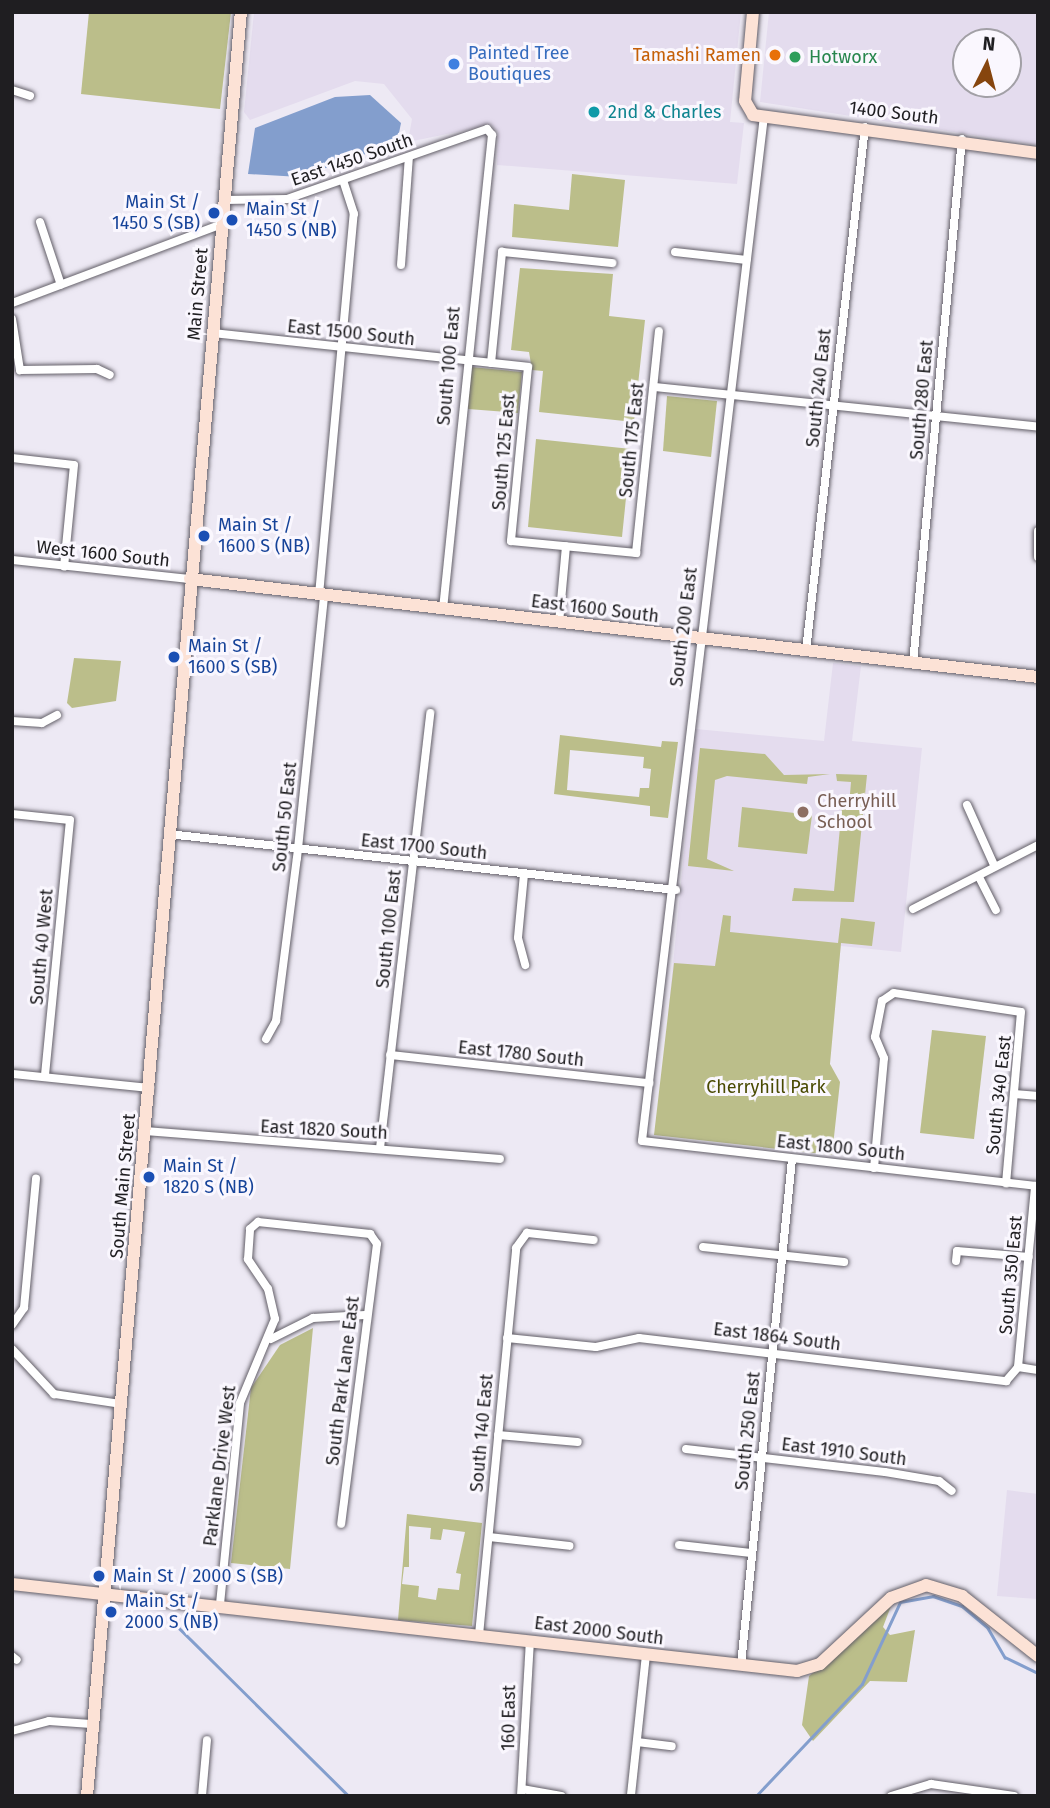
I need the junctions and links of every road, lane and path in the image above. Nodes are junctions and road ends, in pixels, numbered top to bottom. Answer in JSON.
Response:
{"nodes":[{"id":1,"x":241,"y":12,"type":"edge"},
{"id":2,"x":752,"y":12,"type":"edge"},
{"id":3,"x":12,"y":90,"type":"edge"},
{"id":4,"x":30,"y":96,"type":"dead end"},
{"id":5,"x":764,"y":116,"type":"junction"},
{"id":6,"x":864,"y":127,"type":"junction"},
{"id":7,"x":487,"y":129,"type":"joint"},
{"id":8,"x":962,"y":139,"type":"junction"},
{"id":9,"x":1038,"y":153,"type":"edge"},
{"id":10,"x":409,"y":157,"type":"junction"},
{"id":11,"x":343,"y":181,"type":"junction"},
{"id":12,"x":224,"y":200,"type":"junction"},
{"id":13,"x":40,"y":222,"type":"dead end"},
{"id":14,"x":222,"y":224,"type":"junction"},
{"id":15,"x":676,"y":252,"type":"dead end"},
{"id":16,"x":747,"y":260,"type":"junction"},
{"id":17,"x":612,"y":263,"type":"dead end"},
{"id":18,"x":401,"y":265,"type":"dead end"},
{"id":19,"x":61,"y":285,"type":"junction"},
{"id":20,"x":12,"y":303,"type":"edge"},
{"id":21,"x":12,"y":319,"type":"edge"},
{"id":22,"x":659,"y":331,"type":"dead end"},
{"id":23,"x":212,"y":333,"type":"junction"},
{"id":24,"x":338,"y":348,"type":"junction"},
{"id":25,"x":464,"y":361,"type":"junction"},
{"id":26,"x":491,"y":363,"type":"junction"},
{"id":27,"x":528,"y":367,"type":"joint"},
{"id":28,"x":110,"y":374,"type":"dead end"},
{"id":29,"x":654,"y":387,"type":"junction"},
{"id":30,"x":731,"y":395,"type":"junction"},
{"id":31,"x":833,"y":404,"type":"junction"},
{"id":32,"x":937,"y":416,"type":"junction"},
{"id":33,"x":1038,"y":427,"type":"edge"},
{"id":34,"x":12,"y":458,"type":"edge"},
{"id":35,"x":1038,"y":531,"type":"edge"},
{"id":36,"x":566,"y":546,"type":"junction"},
{"id":37,"x":1038,"y":557,"type":"edge"},
{"id":38,"x":12,"y":560,"type":"edge"},
{"id":39,"x":64,"y":567,"type":"junction"},
{"id":40,"x":190,"y":579,"type":"junction"},
{"id":41,"x":322,"y":595,"type":"junction"},
{"id":42,"x":443,"y":610,"type":"junction"},
{"id":43,"x":559,"y":623,"type":"junction"},
{"id":44,"x":699,"y":639,"type":"junction"},
{"id":45,"x":806,"y":651,"type":"junction"},
{"id":46,"x":913,"y":663,"type":"junction"},
{"id":47,"x":1038,"y":677,"type":"edge"},
{"id":48,"x":430,"y":713,"type":"dead end"},
{"id":49,"x":57,"y":715,"type":"dead end"},
{"id":50,"x":12,"y":721,"type":"edge"},
{"id":51,"x":967,"y":805,"type":"dead end"},
{"id":52,"x":12,"y":814,"type":"edge"},
{"id":53,"x":168,"y":834,"type":"junction"},
{"id":54,"x":1038,"y":845,"type":"edge"},
{"id":55,"x":298,"y":849,"type":"junction"},
{"id":56,"x":412,"y":862,"type":"junction"},
{"id":57,"x":994,"y":865,"type":"junction"},
{"id":58,"x":524,"y":874,"type":"junction"},
{"id":59,"x":979,"y":877,"type":"junction"},
{"id":60,"x":676,"y":890,"type":"junction"},
{"id":61,"x":913,"y":909,"type":"dead end"},
{"id":62,"x":996,"y":910,"type":"dead end"},
{"id":63,"x":524,"y":965,"type":"dead end"},
{"id":64,"x":266,"y":1039,"type":"dead end"},
{"id":65,"x":390,"y":1055,"type":"junction"},
{"id":66,"x":12,"y":1074,"type":"edge"},
{"id":67,"x":45,"y":1077,"type":"junction"},
{"id":68,"x":649,"y":1083,"type":"junction"},
{"id":69,"x":150,"y":1088,"type":"junction"},
{"id":70,"x":1015,"y":1094,"type":"junction"},
{"id":71,"x":1038,"y":1097,"type":"edge"},
{"id":72,"x":146,"y":1131,"type":"junction"},
{"id":73,"x":642,"y":1141,"type":"joint"},
{"id":74,"x":380,"y":1147,"type":"junction"},
{"id":75,"x":500,"y":1159,"type":"dead end"},
{"id":76,"x":792,"y":1159,"type":"junction"},
{"id":77,"x":874,"y":1168,"type":"junction"},
{"id":78,"x":36,"y":1179,"type":"dead end"},
{"id":79,"x":1006,"y":1183,"type":"junction"},
{"id":80,"x":1037,"y":1186,"type":"edge"},
{"id":81,"x":594,"y":1240,"type":"dead end"},
{"id":82,"x":375,"y":1241,"type":"joint"},
{"id":83,"x":703,"y":1247,"type":"dead end"},
{"id":84,"x":782,"y":1256,"type":"junction"},
{"id":85,"x":1029,"y":1258,"type":"junction"},
{"id":86,"x":956,"y":1261,"type":"dead end"},
{"id":87,"x":844,"y":1262,"type":"dead end"},
{"id":88,"x":365,"y":1315,"type":"junction"},
{"id":89,"x":12,"y":1325,"type":"edge"},
{"id":90,"x":507,"y":1338,"type":"junction"},
{"id":91,"x":271,"y":1339,"type":"junction"},
{"id":92,"x":12,"y":1349,"type":"edge"},
{"id":93,"x":772,"y":1350,"type":"junction"},
{"id":94,"x":1018,"y":1367,"type":"junction"},
{"id":95,"x":1038,"y":1370,"type":"edge"},
{"id":96,"x":121,"y":1404,"type":"junction"},
{"id":97,"x":498,"y":1435,"type":"junction"},
{"id":98,"x":578,"y":1442,"type":"dead end"},
{"id":99,"x":686,"y":1449,"type":"dead end"},
{"id":100,"x":762,"y":1457,"type":"junction"},
{"id":101,"x":952,"y":1491,"type":"dead end"},
{"id":102,"x":341,"y":1524,"type":"dead end"},
{"id":103,"x":489,"y":1537,"type":"junction"},
{"id":104,"x":679,"y":1545,"type":"dead end"},
{"id":105,"x":570,"y":1546,"type":"dead end"},
{"id":106,"x":752,"y":1553,"type":"junction"},
{"id":107,"x":12,"y":1584,"type":"edge"},
{"id":108,"x":104,"y":1594,"type":"junction"},
{"id":109,"x":220,"y":1604,"type":"junction"},
{"id":110,"x":479,"y":1635,"type":"junction"},
{"id":111,"x":530,"y":1641,"type":"junction"},
{"id":112,"x":646,"y":1654,"type":"junction"},
{"id":113,"x":1038,"y":1656,"type":"edge"},
{"id":114,"x":741,"y":1665,"type":"junction"},
{"id":115,"x":91,"y":1724,"type":"junction"},
{"id":116,"x":12,"y":1731,"type":"edge"},
{"id":117,"x":207,"y":1740,"type":"dead end"},
{"id":118,"x":636,"y":1742,"type":"junction"},
{"id":119,"x":672,"y":1746,"type":"dead end"},
{"id":120,"x":522,"y":1792,"type":"edge"},
{"id":121,"x":893,"y":1793,"type":"edge"},
{"id":122,"x":631,"y":1795,"type":"edge"},
{"id":123,"x":87,"y":1796,"type":"edge"},
{"id":124,"x":202,"y":1796,"type":"edge"},
{"id":125,"x":561,"y":1796,"type":"edge"},
{"id":126,"x":1014,"y":1796,"type":"edge"}],
"edges":[{"from":1,"to":12,"type":"street","name":"Main Street"},
{"from":2,"to":5,"type":"street","name":"1400 South"},
{"from":3,"to":4,"type":"street"},
{"from":5,"to":6,"type":"street","name":"1400 South"},
{"from":5,"to":16,"type":"street","name":"South 200 East"},
{"from":6,"to":8,"type":"street","name":"1400 South"},
{"from":6,"to":31,"type":"street","name":"South 240 East"},
{"from":7,"to":10,"type":"street","name":"East 1450 South"},
{"from":7,"to":25,"type":"street","name":"South 100 East"},
{"from":8,"to":9,"type":"street","name":"1400 South"},
{"from":8,"to":32,"type":"street","name":"South 280 East"},
{"from":10,"to":11,"type":"street","name":"East 1450 South"},
{"from":10,"to":18,"type":"street"},
{"from":11,"to":12,"type":"street","name":"East 1450 South"},
{"from":11,"to":24,"type":"street","name":"South 50 East"},
{"from":12,"to":14,"type":"street","name":"Main Street"},
{"from":13,"to":19,"type":"street"},
{"from":14,"to":19,"type":"street"},
{"from":14,"to":23,"type":"street","name":"Main Street"},
{"from":15,"to":16,"type":"street"},
{"from":16,"to":30,"type":"street","name":"South 200 East"},
{"from":17,"to":26,"type":"street"},
{"from":19,"to":20,"type":"street"},
{"from":21,"to":28,"type":"street"},
{"from":22,"to":29,"type":"street","name":"South 175 East"},
{"from":23,"to":24,"type":"street","name":"East 1500 South"},
{"from":23,"to":40,"type":"street","name":"Main Street"},
{"from":24,"to":25,"type":"street","name":"East 1500 South"},
{"from":24,"to":41,"type":"street","name":"South 50 East"},
{"from":25,"to":26,"type":"street","name":"East 1500 South"},
{"from":25,"to":42,"type":"street","name":"South 100 East"},
{"from":26,"to":27,"type":"street","name":"East 1500 South"},
{"from":27,"to":36,"type":"street","name":"South 125 East"},
{"from":29,"to":30,"type":"street"},
{"from":29,"to":36,"type":"street","name":"South 175 East"},
{"from":30,"to":31,"type":"street"},
{"from":30,"to":44,"type":"street","name":"South 200 East"},
{"from":31,"to":32,"type":"street"},
{"from":31,"to":45,"type":"street","name":"South 240 East"},
{"from":32,"to":33,"type":"street"},
{"from":32,"to":46,"type":"street","name":"South 280 East"},
{"from":34,"to":39,"type":"street"},
{"from":35,"to":37,"type":"street"},
{"from":36,"to":43,"type":"street"},
{"from":38,"to":39,"type":"street","name":"West 1600 South"},
{"from":39,"to":40,"type":"street","name":"West 1600 South"},
{"from":40,"to":41,"type":"street","name":"East 1600 South"},
{"from":40,"to":53,"type":"street","name":"South Main Street"},
{"from":41,"to":42,"type":"street","name":"East 1600 South"},
{"from":41,"to":55,"type":"street","name":"South 50 East"},
{"from":42,"to":43,"type":"street","name":"East 1600 South"},
{"from":43,"to":44,"type":"street","name":"East 1600 South"},
{"from":44,"to":45,"type":"street","name":"East 1600 South"},
{"from":44,"to":60,"type":"street","name":"South 200 East"},
{"from":45,"to":46,"type":"street","name":"East 1600 South"},
{"from":46,"to":47,"type":"street","name":"East 1600 South"},
{"from":48,"to":56,"type":"street","name":"South 100 East"},
{"from":49,"to":50,"type":"street"},
{"from":51,"to":57,"type":"street"},
{"from":52,"to":67,"type":"street","name":"South 40 West"},
{"from":53,"to":55,"type":"street","name":"East 1700 South"},
{"from":53,"to":69,"type":"street","name":"South Main Street"},
{"from":54,"to":57,"type":"street"},
{"from":55,"to":56,"type":"street","name":"East 1700 South"},
{"from":55,"to":64,"type":"street","name":"South 50 East"},
{"from":56,"to":58,"type":"street","name":"East 1700 South"},
{"from":56,"to":65,"type":"street","name":"South 100 East"},
{"from":57,"to":59,"type":"street"},
{"from":58,"to":60,"type":"street","name":"East 1700 South"},
{"from":58,"to":63,"type":"street"},
{"from":59,"to":61,"type":"street"},
{"from":59,"to":62,"type":"street"},
{"from":60,"to":68,"type":"street","name":"South 200 East"},
{"from":65,"to":68,"type":"street","name":"East 1780 South"},
{"from":65,"to":74,"type":"street","name":"South 100 East"},
{"from":66,"to":67,"type":"street"},
{"from":67,"to":69,"type":"street"},
{"from":68,"to":73,"type":"street","name":"South 200 East"},
{"from":69,"to":72,"type":"street","name":"South Main Street"},
{"from":70,"to":71,"type":"street"},
{"from":70,"to":77,"type":"street","name":"South 340 East"},
{"from":70,"to":79,"type":"street","name":"South 340 East"},
{"from":72,"to":74,"type":"street","name":"East 1820 South"},
{"from":72,"to":96,"type":"street","name":"South Main Street"},
{"from":73,"to":76,"type":"street","name":"East 1800 South"},
{"from":74,"to":75,"type":"street","name":"East 1820 South"},
{"from":76,"to":77,"type":"street","name":"East 1800 South"},
{"from":76,"to":84,"type":"street","name":"South 250 East"},
{"from":77,"to":79,"type":"street","name":"East 1800 South"},
{"from":78,"to":89,"type":"street"},
{"from":79,"to":80,"type":"street","name":"East 1800 South"},
{"from":80,"to":85,"type":"street","name":"South 350 East"},
{"from":81,"to":90,"type":"street","name":"South 140 East"},
{"from":82,"to":88,"type":"street","name":"South Park Lane East"},
{"from":82,"to":91,"type":"street","name":"Parklane Drive West"},
{"from":83,"to":84,"type":"street"},
{"from":84,"to":87,"type":"street"},
{"from":84,"to":93,"type":"street","name":"South 250 East"},
{"from":85,"to":86,"type":"street"},
{"from":85,"to":94,"type":"street","name":"South 350 East"},
{"from":88,"to":91,"type":"street"},
{"from":88,"to":102,"type":"street","name":"South Park Lane East"},
{"from":90,"to":93,"type":"street","name":"East 1864 South"},
{"from":90,"to":97,"type":"street","name":"South 140 East"},
{"from":91,"to":109,"type":"street","name":"Parklane Drive West"},
{"from":92,"to":96,"type":"street"},
{"from":93,"to":94,"type":"street","name":"East 1864 South"},
{"from":93,"to":100,"type":"street","name":"South 250 East"},
{"from":94,"to":95,"type":"street"},
{"from":96,"to":108,"type":"street","name":"South Main Street"},
{"from":97,"to":98,"type":"street"},
{"from":97,"to":103,"type":"street","name":"South 140 East"},
{"from":99,"to":100,"type":"street","name":"East 1910 South"},
{"from":100,"to":101,"type":"street","name":"East 1910 South"},
{"from":100,"to":106,"type":"street","name":"South 250 East"},
{"from":103,"to":105,"type":"street"},
{"from":103,"to":110,"type":"street","name":"South 140 East"},
{"from":104,"to":106,"type":"street"},
{"from":106,"to":114,"type":"street","name":"South 250 East"},
{"from":107,"to":108,"type":"street","name":"East 2000 South"},
{"from":108,"to":109,"type":"street","name":"East 2000 South"},
{"from":108,"to":115,"type":"street","name":"South Main Street"},
{"from":109,"to":110,"type":"street","name":"East 2000 South"},
{"from":110,"to":111,"type":"street","name":"East 2000 South"},
{"from":111,"to":112,"type":"street","name":"East 2000 South"},
{"from":111,"to":120,"type":"street","name":"160 East"},
{"from":112,"to":114,"type":"street","name":"East 2000 South"},
{"from":112,"to":118,"type":"street"},
{"from":113,"to":114,"type":"street","name":"East 2000 South"},
{"from":115,"to":116,"type":"street"},
{"from":115,"to":123,"type":"street","name":"South Main Street"},
{"from":117,"to":124,"type":"street"},
{"from":118,"to":119,"type":"street"},
{"from":118,"to":122,"type":"street"},
{"from":120,"to":125,"type":"street"},
{"from":121,"to":126,"type":"street"}]}
